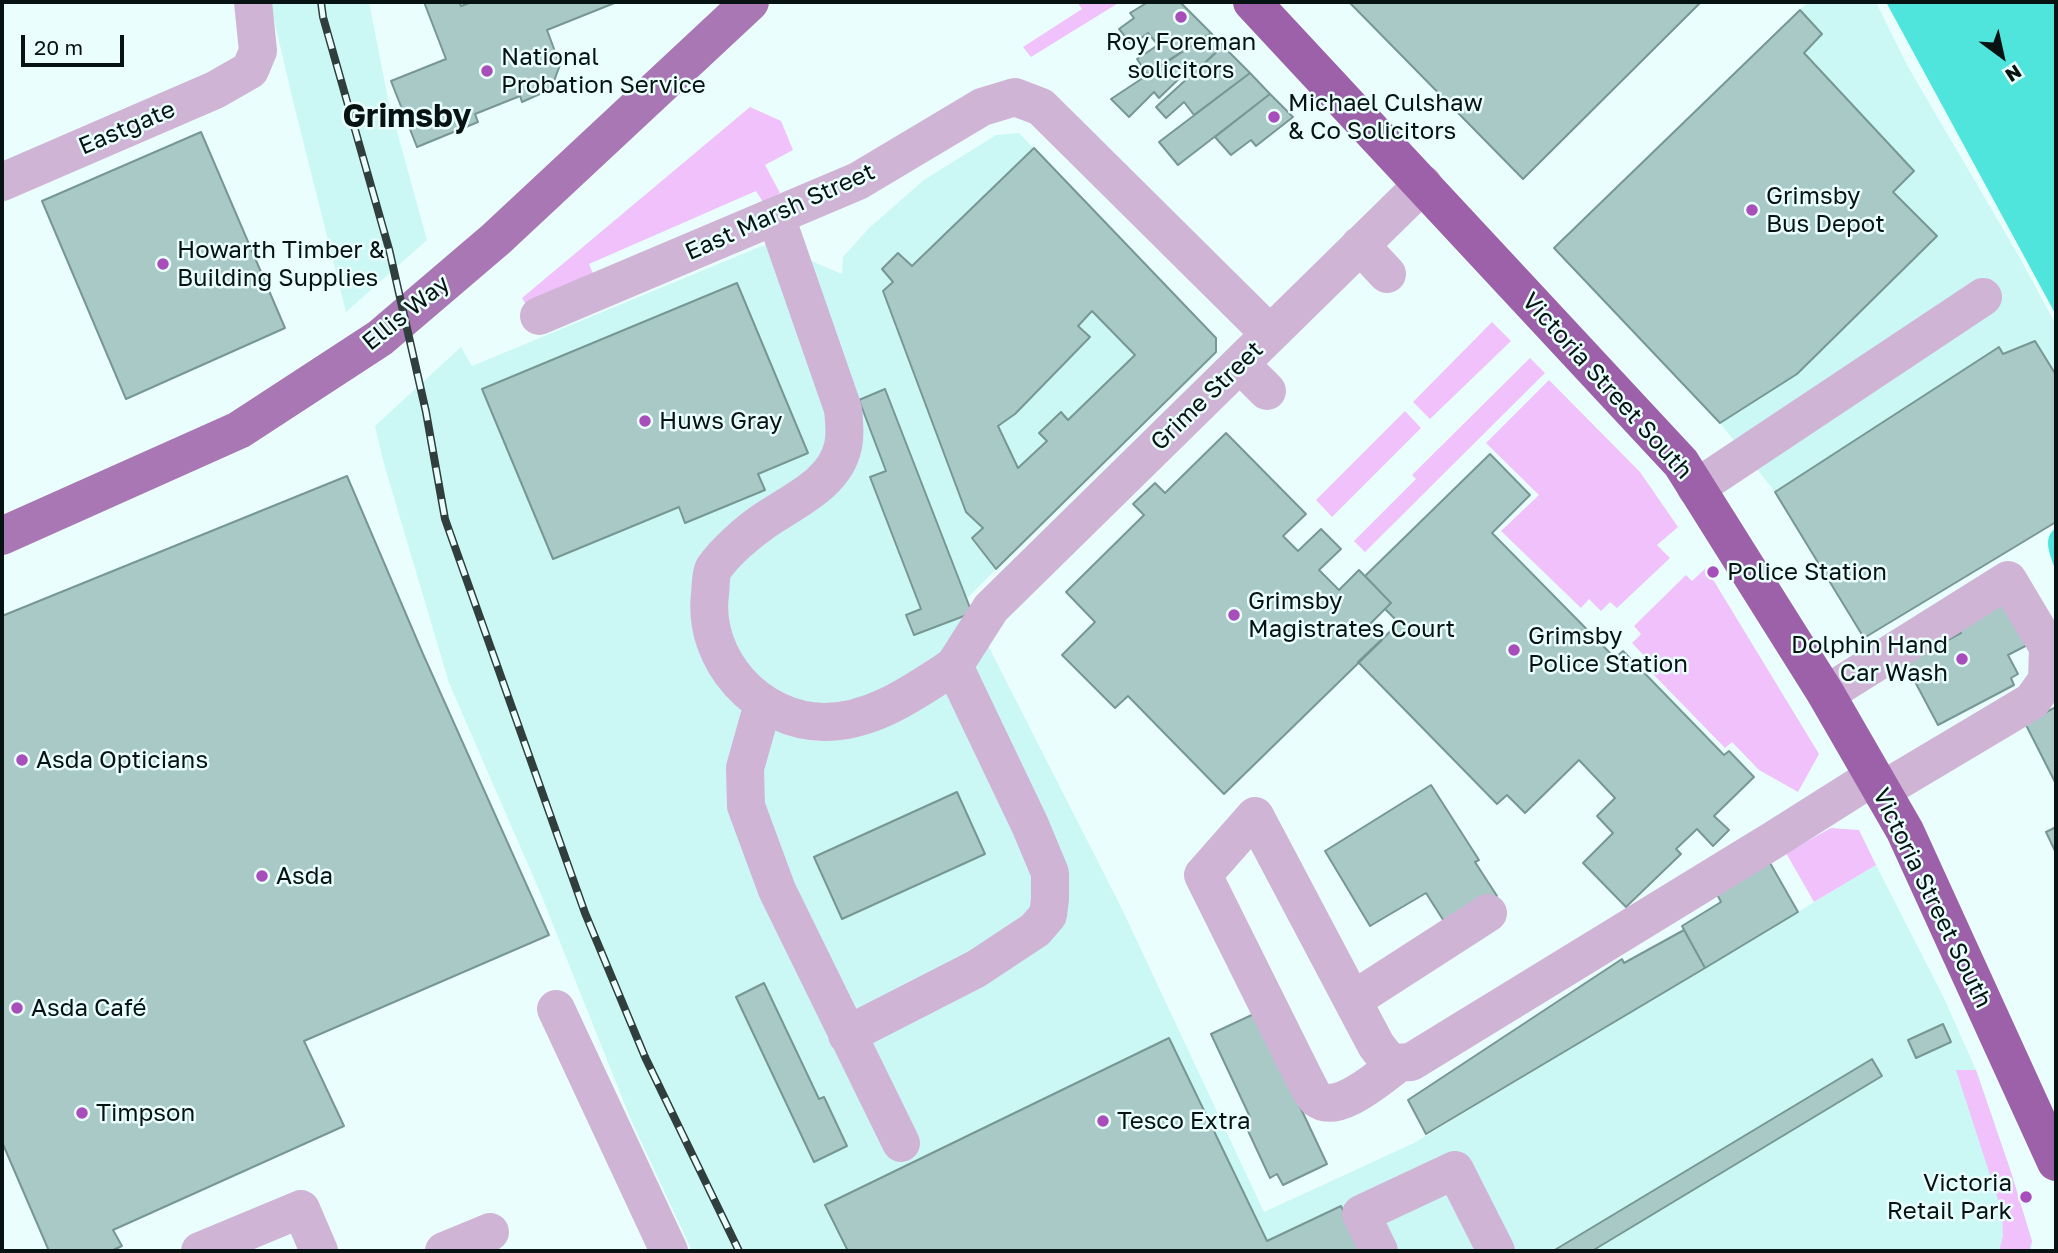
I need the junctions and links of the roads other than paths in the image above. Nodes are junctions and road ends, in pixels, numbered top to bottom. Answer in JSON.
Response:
{"nodes":[{"id":1,"x":253,"y":2,"type":"edge"},
{"id":2,"x":1252,"y":2,"type":"edge"},
{"id":3,"x":732,"y":8,"type":"edge"},
{"id":4,"x":2,"y":181,"type":"edge"},
{"id":5,"x":1423,"y":184,"type":"junction"},
{"id":6,"x":776,"y":217,"type":"junction"},
{"id":7,"x":1360,"y":245,"type":"junction"},
{"id":8,"x":1387,"y":274,"type":"dead end"},
{"id":9,"x":1983,"y":297,"type":"dead end"},
{"id":10,"x":539,"y":316,"type":"dead end"},
{"id":11,"x":1270,"y":334,"type":"junction"},
{"id":12,"x":1240,"y":364,"type":"junction"},
{"id":13,"x":1267,"y":391,"type":"dead end"},
{"id":14,"x":1696,"y":488,"type":"junction"},
{"id":15,"x":2,"y":536,"type":"edge"},
{"id":16,"x":954,"y":666,"type":"junction"},
{"id":17,"x":1826,"y":694,"type":"junction"},
{"id":18,"x":763,"y":704,"type":"junction"},
{"id":19,"x":1877,"y":784,"type":"junction"},
{"id":20,"x":1489,"y":913,"type":"dead end"},
{"id":21,"x":1353,"y":1000,"type":"junction"},
{"id":22,"x":556,"y":1009,"type":"dead end"},
{"id":23,"x":847,"y":1035,"type":"junction"},
{"id":24,"x":1399,"y":1063,"type":"junction"},
{"id":25,"x":901,"y":1143,"type":"dead end"},
{"id":26,"x":2056,"y":1159,"type":"edge"},
{"id":27,"x":490,"y":1232,"type":"dead end"},
{"id":28,"x":200,"y":1251,"type":"edge"},
{"id":29,"x":319,"y":1251,"type":"edge"},
{"id":30,"x":444,"y":1251,"type":"edge"},
{"id":31,"x":669,"y":1251,"type":"edge"},
{"id":32,"x":1379,"y":1251,"type":"edge"},
{"id":33,"x":1496,"y":1251,"type":"edge"}],
"edges":[{"from":1,"to":4,"type":"street","name":"Eastgate"},
{"from":2,"to":5,"type":"highway","name":"Victoria Street South"},
{"from":3,"to":15,"type":"main road","name":"Ellis Way"},
{"from":5,"to":7,"type":"street","name":"Grime Street"},
{"from":5,"to":14,"type":"highway","name":"Victoria Street South"},
{"from":6,"to":10,"type":"street","name":"East Marsh Street"},
{"from":6,"to":11,"type":"street","name":"East Marsh Street"},
{"from":6,"to":18,"type":"street"},
{"from":7,"to":8,"type":"street"},
{"from":7,"to":11,"type":"street","name":"Grime Street"},
{"from":9,"to":14,"type":"street"},
{"from":11,"to":12,"type":"street","name":"Grime Street"},
{"from":12,"to":13,"type":"street"},
{"from":12,"to":16,"type":"street","name":"Grime Street"},
{"from":14,"to":17,"type":"highway","name":"Victoria Street South"},
{"from":16,"to":18,"type":"street"},
{"from":16,"to":23,"type":"street"},
{"from":17,"to":19,"type":"highway","name":"Victoria Street South"},
{"from":17,"to":19,"type":"street"},
{"from":18,"to":23,"type":"street"},
{"from":19,"to":24,"type":"street"},
{"from":19,"to":26,"type":"highway","name":"Victoria Street South"},
{"from":20,"to":21,"type":"street"},
{"from":21,"to":24,"type":"street"},
{"from":21,"to":24,"type":"street"},
{"from":22,"to":31,"type":"street"},
{"from":23,"to":25,"type":"street"},
{"from":27,"to":30,"type":"street"},
{"from":28,"to":29,"type":"street"},
{"from":32,"to":33,"type":"street"}]}
